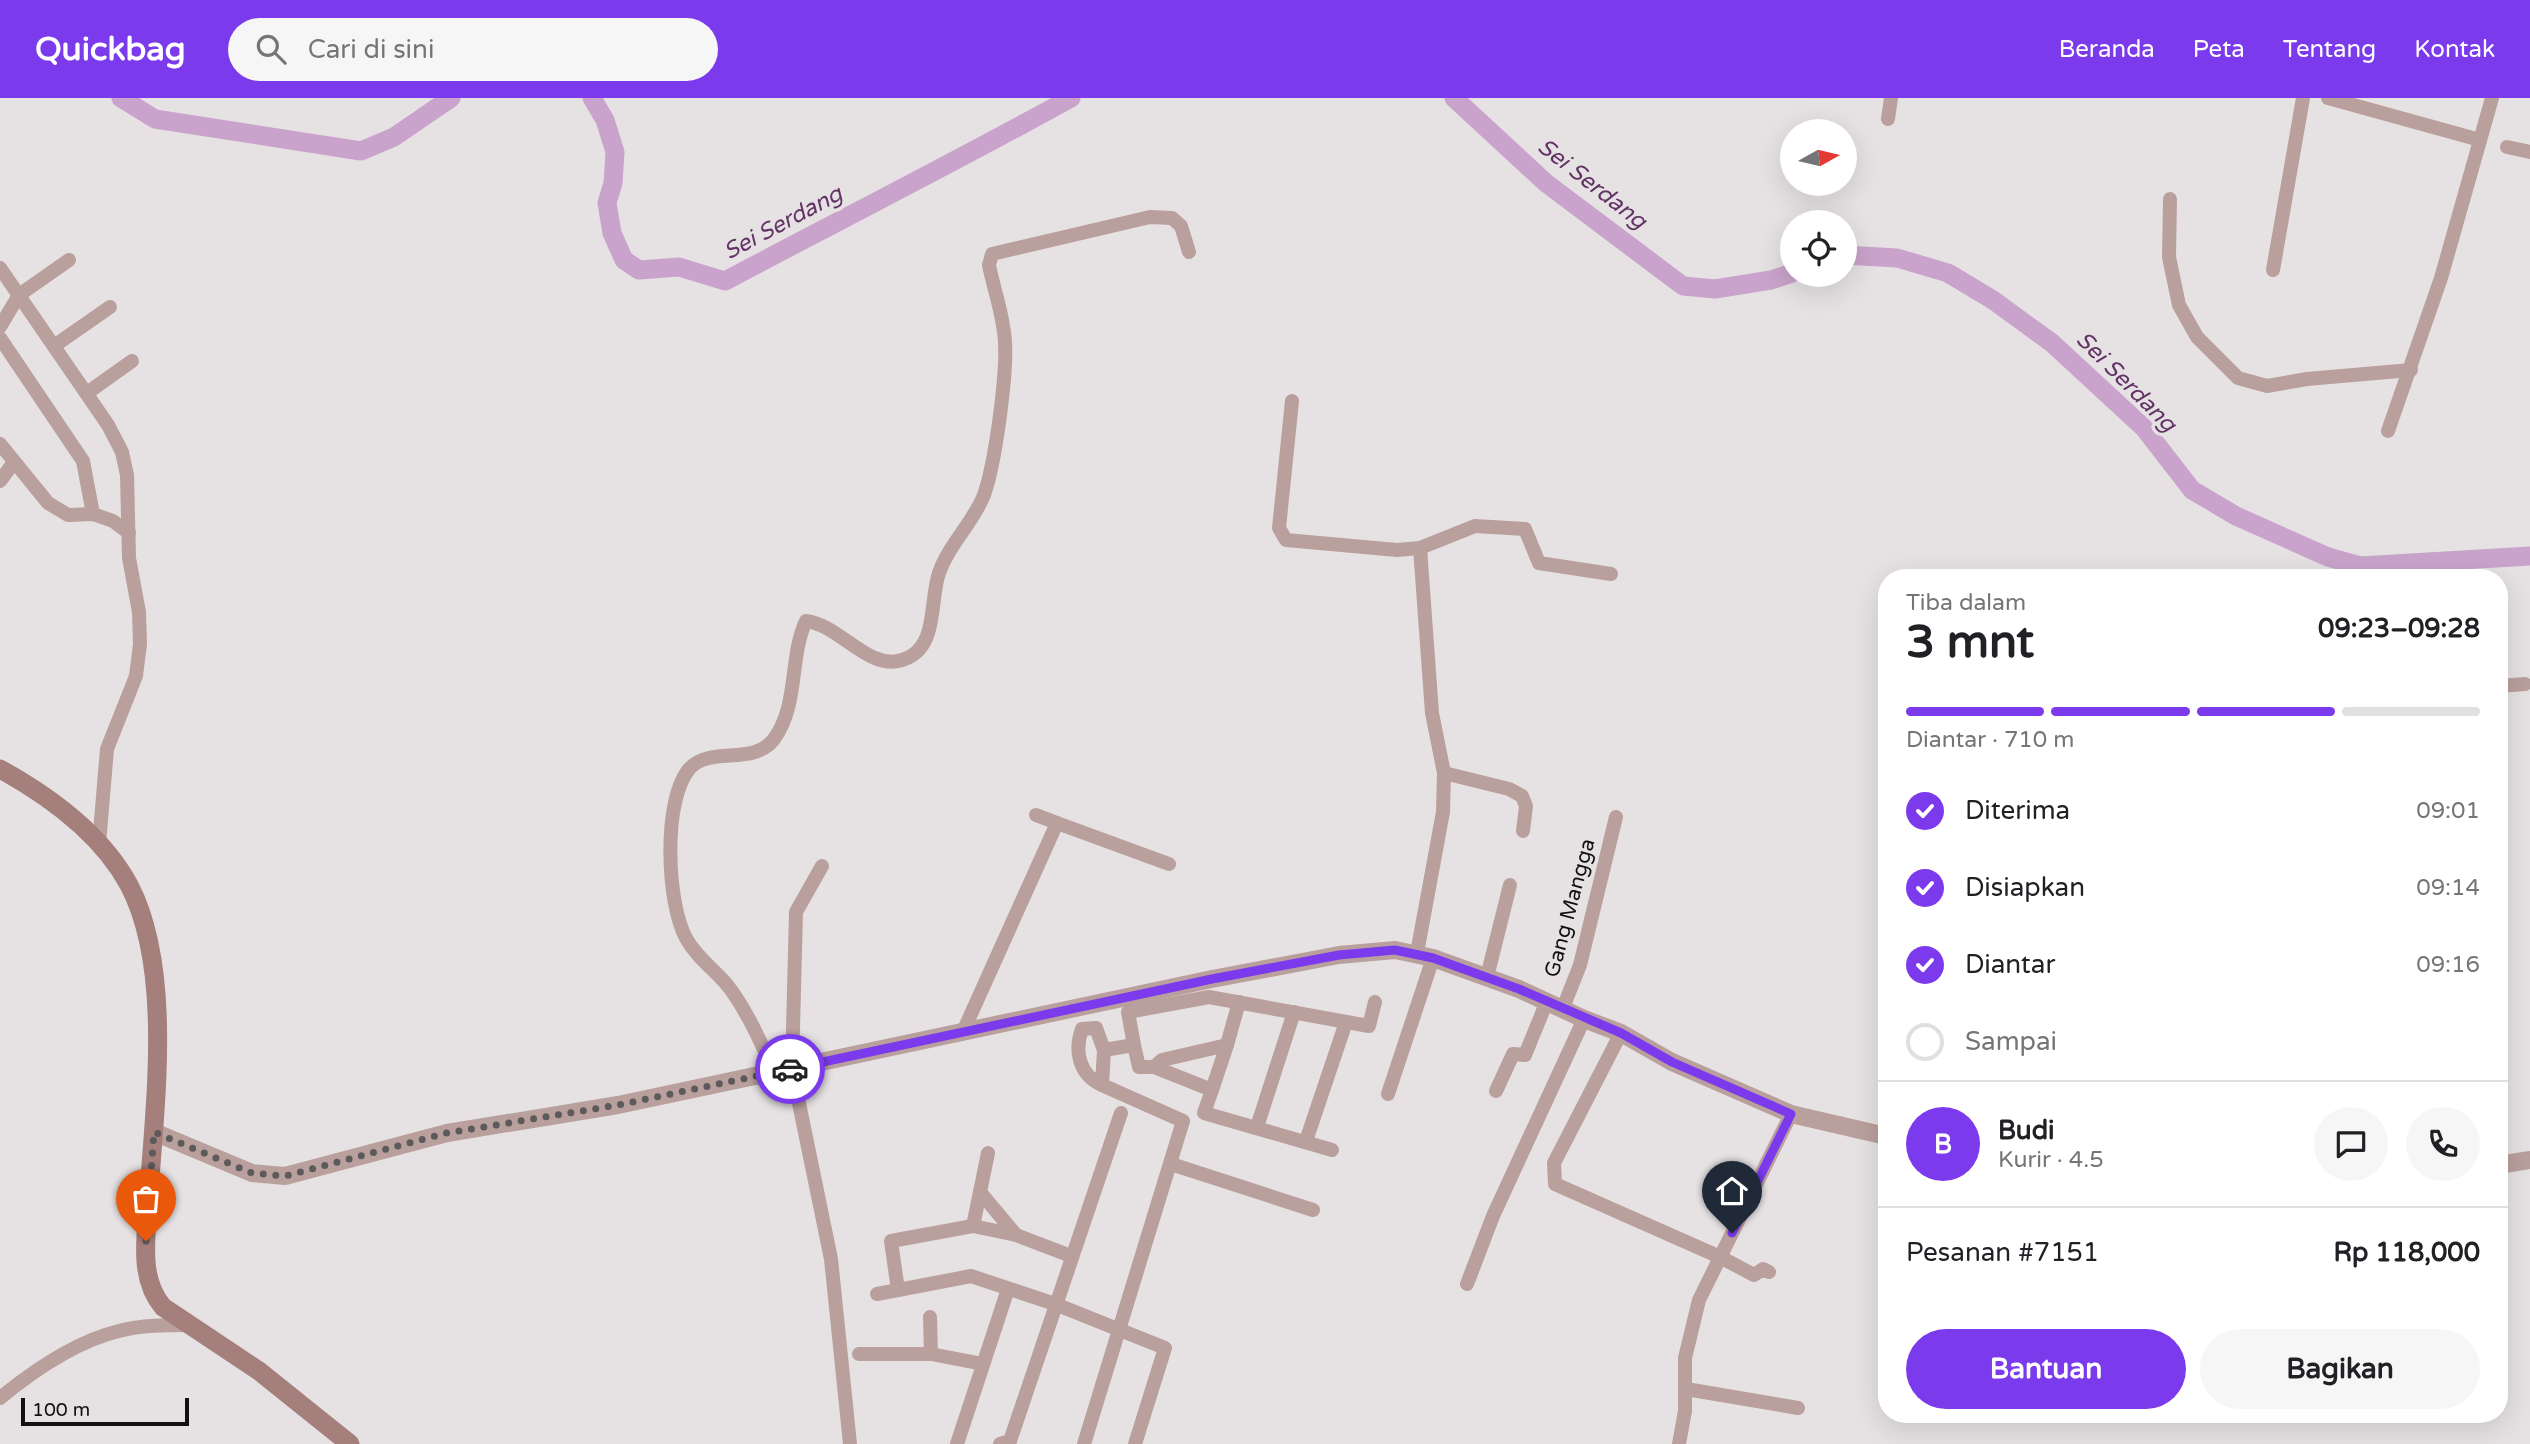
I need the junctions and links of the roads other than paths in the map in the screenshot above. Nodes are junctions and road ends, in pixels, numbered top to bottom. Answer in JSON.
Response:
{"nodes":[{"id":1,"x":1891,"y":98,"type":"edge"},
{"id":2,"x":2303,"y":98,"type":"edge"},
{"id":3,"x":2328,"y":98,"type":"edge"},
{"id":4,"x":2492,"y":98,"type":"edge"},
{"id":5,"x":2353,"y":102,"type":"edge"},
{"id":6,"x":1888,"y":119,"type":"dead end"},
{"id":7,"x":2480,"y":141,"type":"junction"},
{"id":8,"x":2507,"y":147,"type":"dead end"},
{"id":9,"x":2530,"y":152,"type":"edge"},
{"id":10,"x":2170,"y":199,"type":"dead end"},
{"id":11,"x":1189,"y":252,"type":"dead end"},
{"id":12,"x":69,"y":260,"type":"dead end"},
{"id":13,"x":0,"y":268,"type":"edge"},
{"id":14,"x":2273,"y":270,"type":"dead end"},
{"id":15,"x":19,"y":295,"type":"junction"},
{"id":16,"x":110,"y":307,"type":"dead end"},
{"id":17,"x":0,"y":327,"type":"edge"},
{"id":18,"x":0,"y":338,"type":"edge"},
{"id":19,"x":54,"y":346,"type":"junction"},
{"id":20,"x":132,"y":361,"type":"dead end"},
{"id":21,"x":2411,"y":370,"type":"junction"},
{"id":22,"x":87,"y":393,"type":"junction"},
{"id":23,"x":1292,"y":401,"type":"dead end"},
{"id":24,"x":2388,"y":431,"type":"dead end"},
{"id":25,"x":0,"y":444,"type":"edge"},
{"id":26,"x":14,"y":462,"type":"junction"},
{"id":27,"x":0,"y":481,"type":"edge"},
{"id":28,"x":93,"y":514,"type":"junction"},
{"id":29,"x":128,"y":533,"type":"junction"},
{"id":30,"x":1420,"y":548,"type":"junction"},
{"id":31,"x":1611,"y":574,"type":"dead end"},
{"id":32,"x":2525,"y":684,"type":"dead end"},
{"id":33,"x":2508,"y":685,"type":"edge"},
{"id":34,"x":0,"y":769,"type":"edge"},
{"id":35,"x":1444,"y":773,"type":"junction"},
{"id":36,"x":1036,"y":815,"type":"dead end"},
{"id":37,"x":1616,"y":817,"type":"dead end"},
{"id":38,"x":1057,"y":823,"type":"junction"},
{"id":39,"x":1523,"y":831,"type":"dead end"},
{"id":40,"x":99,"y":844,"type":"junction"},
{"id":41,"x":1169,"y":864,"type":"dead end"},
{"id":42,"x":822,"y":866,"type":"dead end"},
{"id":43,"x":1510,"y":885,"type":"dead end"},
{"id":44,"x":1425,"y":956,"type":"junction"},
{"id":45,"x":1487,"y":977,"type":"junction"},
{"id":46,"x":1547,"y":1001,"type":"junction"},
{"id":47,"x":1239,"y":1002,"type":"junction"},
{"id":48,"x":1375,"y":1002,"type":"dead end"},
{"id":49,"x":1085,"y":1007,"type":"junction"},
{"id":50,"x":1563,"y":1008,"type":"junction"},
{"id":51,"x":1294,"y":1012,"type":"junction"},
{"id":52,"x":1584,"y":1019,"type":"junction"},
{"id":53,"x":1346,"y":1022,"type":"junction"},
{"id":54,"x":1089,"y":1028,"type":"junction"},
{"id":55,"x":1621,"y":1033,"type":"junction"},
{"id":56,"x":961,"y":1034,"type":"junction"},
{"id":57,"x":1134,"y":1045,"type":"junction"},
{"id":58,"x":1227,"y":1045,"type":"junction"},
{"id":59,"x":1104,"y":1051,"type":"junction"},
{"id":60,"x":1154,"y":1067,"type":"junction"},
{"id":61,"x":783,"y":1069,"type":"junction"},
{"id":62,"x":1102,"y":1085,"type":"junction"},
{"id":63,"x":1212,"y":1090,"type":"junction"},
{"id":64,"x":1496,"y":1091,"type":"dead end"},
{"id":65,"x":1388,"y":1094,"type":"dead end"},
{"id":66,"x":1121,"y":1113,"type":"dead end"},
{"id":67,"x":1791,"y":1114,"type":"junction"},
{"id":68,"x":1256,"y":1127,"type":"junction"},
{"id":69,"x":154,"y":1132,"type":"junction"},
{"id":70,"x":1878,"y":1134,"type":"edge"},
{"id":71,"x":1306,"y":1141,"type":"junction"},
{"id":72,"x":1332,"y":1150,"type":"dead end"},
{"id":73,"x":988,"y":1153,"type":"dead end"},
{"id":74,"x":2530,"y":1160,"type":"edge"},
{"id":75,"x":1171,"y":1164,"type":"junction"},
{"id":76,"x":2508,"y":1164,"type":"edge"},
{"id":77,"x":980,"y":1192,"type":"junction"},
{"id":78,"x":1313,"y":1210,"type":"dead end"},
{"id":79,"x":973,"y":1226,"type":"junction"},
{"id":80,"x":1016,"y":1235,"type":"junction"},
{"id":81,"x":1071,"y":1256,"type":"junction"},
{"id":82,"x":1720,"y":1257,"type":"junction"},
{"id":83,"x":1769,"y":1272,"type":"dead end"},
{"id":84,"x":1468,"y":1284,"type":"dead end"},
{"id":85,"x":1008,"y":1289,"type":"junction"},
{"id":86,"x":898,"y":1290,"type":"junction"},
{"id":87,"x":877,"y":1294,"type":"dead end"},
{"id":88,"x":1055,"y":1304,"type":"junction"},
{"id":89,"x":930,"y":1317,"type":"dead end"},
{"id":90,"x":191,"y":1325,"type":"junction"},
{"id":91,"x":1120,"y":1332,"type":"junction"},
{"id":92,"x":859,"y":1354,"type":"dead end"},
{"id":93,"x":931,"y":1354,"type":"junction"},
{"id":94,"x":983,"y":1364,"type":"junction"},
{"id":95,"x":1686,"y":1389,"type":"junction"},
{"id":96,"x":0,"y":1398,"type":"edge"},
{"id":97,"x":1798,"y":1408,"type":"dead end"},
{"id":98,"x":350,"y":1444,"type":"edge"},
{"id":99,"x":850,"y":1444,"type":"edge"},
{"id":100,"x":957,"y":1444,"type":"edge"},
{"id":101,"x":1000,"y":1444,"type":"edge"},
{"id":102,"x":1084,"y":1444,"type":"edge"},
{"id":103,"x":1135,"y":1444,"type":"edge"},
{"id":104,"x":1679,"y":1444,"type":"edge"}],
"edges":[{"from":1,"to":6,"type":"street"},
{"from":2,"to":14,"type":"street"},
{"from":3,"to":5,"type":"street"},
{"from":4,"to":7,"type":"street"},
{"from":5,"to":7,"type":"street"},
{"from":7,"to":21,"type":"street"},
{"from":8,"to":9,"type":"street"},
{"from":10,"to":21,"type":"street"},
{"from":11,"to":61,"type":"street"},
{"from":12,"to":15,"type":"street"},
{"from":13,"to":15,"type":"street"},
{"from":15,"to":17,"type":"street"},
{"from":15,"to":19,"type":"street"},
{"from":16,"to":19,"type":"street"},
{"from":18,"to":28,"type":"street"},
{"from":19,"to":22,"type":"street"},
{"from":20,"to":22,"type":"street"},
{"from":21,"to":24,"type":"street"},
{"from":22,"to":29,"type":"street"},
{"from":23,"to":30,"type":"street"},
{"from":25,"to":26,"type":"street"},
{"from":26,"to":27,"type":"street"},
{"from":26,"to":28,"type":"street"},
{"from":28,"to":29,"type":"street"},
{"from":29,"to":40,"type":"street"},
{"from":30,"to":31,"type":"street"},
{"from":30,"to":35,"type":"street"},
{"from":32,"to":33,"type":"street"},
{"from":34,"to":40,"type":"main road"},
{"from":35,"to":39,"type":"street"},
{"from":35,"to":44,"type":"street"},
{"from":36,"to":38,"type":"street"},
{"from":37,"to":50,"type":"street","name":"Gang Mangga"},
{"from":38,"to":41,"type":"street"},
{"from":38,"to":56,"type":"street"},
{"from":40,"to":69,"type":"main road"},
{"from":42,"to":61,"type":"street"},
{"from":43,"to":45,"type":"street"},
{"from":44,"to":45,"type":"street"},
{"from":44,"to":49,"type":"street"},
{"from":44,"to":65,"type":"street"},
{"from":45,"to":46,"type":"street"},
{"from":46,"to":50,"type":"street"},
{"from":46,"to":64,"type":"street"},
{"from":47,"to":51,"type":"street"},
{"from":47,"to":57,"type":"street"},
{"from":47,"to":58,"type":"street"},
{"from":48,"to":53,"type":"street"},
{"from":49,"to":54,"type":"street"},
{"from":49,"to":56,"type":"street"},
{"from":50,"to":52,"type":"street"},
{"from":51,"to":53,"type":"street"},
{"from":51,"to":68,"type":"street"},
{"from":52,"to":55,"type":"street"},
{"from":52,"to":84,"type":"street"},
{"from":53,"to":71,"type":"street"},
{"from":54,"to":59,"type":"street"},
{"from":54,"to":62,"type":"street"},
{"from":55,"to":67,"type":"street"},
{"from":55,"to":82,"type":"street"},
{"from":56,"to":61,"type":"street"},
{"from":57,"to":59,"type":"street"},
{"from":57,"to":60,"type":"street"},
{"from":58,"to":60,"type":"street"},
{"from":58,"to":63,"type":"street"},
{"from":59,"to":62,"type":"street"},
{"from":60,"to":63,"type":"street"},
{"from":61,"to":69,"type":"street"},
{"from":61,"to":99,"type":"street"},
{"from":62,"to":75,"type":"street"},
{"from":63,"to":68,"type":"street"},
{"from":66,"to":81,"type":"street"},
{"from":67,"to":70,"type":"street"},
{"from":67,"to":82,"type":"street"},
{"from":68,"to":71,"type":"street"},
{"from":69,"to":90,"type":"main road"},
{"from":71,"to":72,"type":"street"},
{"from":73,"to":77,"type":"street"},
{"from":74,"to":76,"type":"street"},
{"from":75,"to":78,"type":"street"},
{"from":75,"to":91,"type":"street"},
{"from":77,"to":79,"type":"street"},
{"from":77,"to":80,"type":"street"},
{"from":79,"to":80,"type":"street"},
{"from":79,"to":86,"type":"street"},
{"from":80,"to":81,"type":"street"},
{"from":81,"to":88,"type":"street"},
{"from":82,"to":83,"type":"street"},
{"from":82,"to":95,"type":"street"},
{"from":85,"to":86,"type":"street"},
{"from":85,"to":88,"type":"street"},
{"from":85,"to":94,"type":"street"},
{"from":86,"to":87,"type":"street"},
{"from":88,"to":91,"type":"street"},
{"from":88,"to":101,"type":"street"},
{"from":89,"to":93,"type":"street"},
{"from":90,"to":96,"type":"street"},
{"from":90,"to":98,"type":"main road"},
{"from":91,"to":102,"type":"street"},
{"from":91,"to":103,"type":"street"},
{"from":92,"to":93,"type":"street"},
{"from":93,"to":94,"type":"street"},
{"from":94,"to":100,"type":"street"},
{"from":95,"to":97,"type":"street"},
{"from":95,"to":104,"type":"street"}]}
